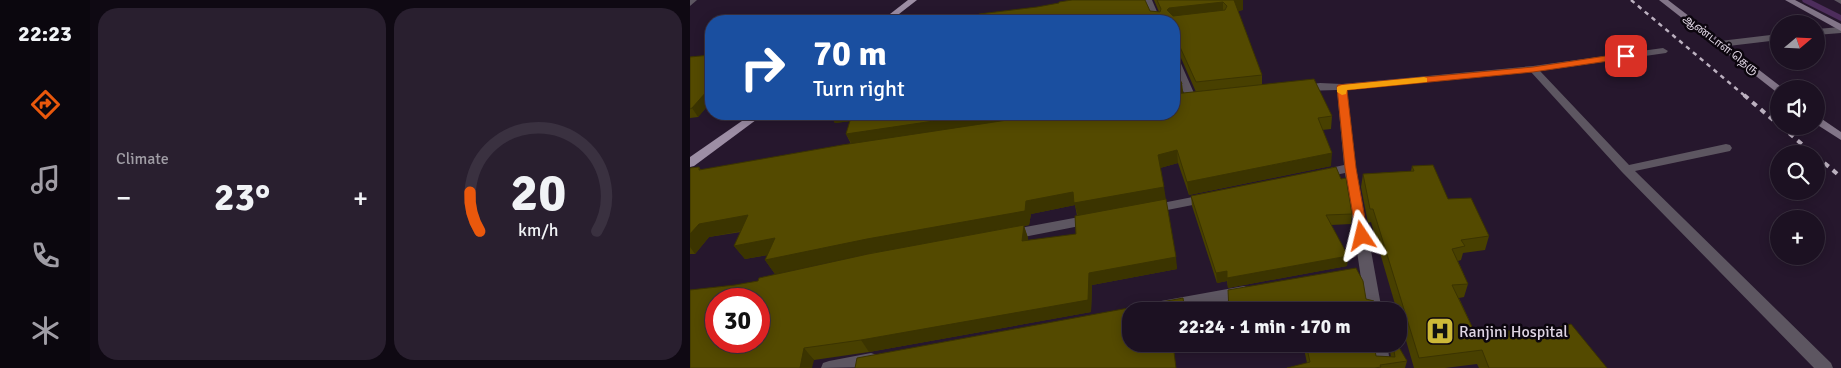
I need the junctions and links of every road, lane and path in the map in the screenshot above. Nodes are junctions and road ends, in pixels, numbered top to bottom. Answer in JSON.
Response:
{"nodes":[{"id":1,"x":693,"y":0,"type":"edge"},
{"id":2,"x":913,"y":0,"type":"edge"},
{"id":3,"x":1148,"y":0,"type":"edge"},
{"id":4,"x":1663,"y":0,"type":"edge"},
{"id":5,"x":1789,"y":0,"type":"edge"},
{"id":6,"x":690,"y":3,"type":"edge"},
{"id":7,"x":893,"y":15,"type":"edge"},
{"id":8,"x":1154,"y":15,"type":"edge"},
{"id":9,"x":1841,"y":29,"type":"edge"},
{"id":10,"x":1825,"y":31,"type":"edge"},
{"id":11,"x":1770,"y":38,"type":"edge"},
{"id":12,"x":1720,"y":44,"type":"junction"},
{"id":13,"x":1663,"y":50,"type":"dead end"},
{"id":14,"x":1533,"y":70,"type":"junction"},
{"id":15,"x":1180,"y":73,"type":"edge"},
{"id":16,"x":1770,"y":82,"type":"edge"},
{"id":17,"x":1342,"y":87,"type":"junction"},
{"id":18,"x":1290,"y":89,"type":"edge"},
{"id":19,"x":1192,"y":100,"type":"edge"},
{"id":20,"x":750,"y":120,"type":"edge"},
{"id":21,"x":1825,"y":125,"type":"edge"},
{"id":22,"x":1841,"y":137,"type":"edge"},
{"id":23,"x":1726,"y":148,"type":"dead end"},
{"id":24,"x":690,"y":162,"type":"edge"},
{"id":25,"x":1350,"y":168,"type":"junction"},
{"id":26,"x":1626,"y":170,"type":"junction"},
{"id":27,"x":1312,"y":176,"type":"edge"},
{"id":28,"x":1217,"y":196,"type":"edge"},
{"id":29,"x":1140,"y":211,"type":"edge"},
{"id":30,"x":1101,"y":218,"type":"edge"},
{"id":31,"x":993,"y":238,"type":"edge"},
{"id":32,"x":1367,"y":270,"type":"junction"},
{"id":33,"x":1348,"y":273,"type":"edge"},
{"id":34,"x":1262,"y":289,"type":"edge"},
{"id":35,"x":1189,"y":302,"type":"edge"},
{"id":36,"x":1372,"y":302,"type":"edge"},
{"id":37,"x":1380,"y":352,"type":"edge"},
{"id":38,"x":886,"y":357,"type":"edge"},
{"id":39,"x":829,"y":368,"type":"edge"},
{"id":40,"x":1382,"y":368,"type":"edge"},
{"id":41,"x":1825,"y":368,"type":"edge"}],
"edges":[{"from":1,"to":6,"type":"street"},
{"from":2,"to":7,"type":"main road"},
{"from":3,"to":8,"type":"street"},
{"from":4,"to":12,"type":"street","name":"ஆண்டாள் தெரு"},
{"from":5,"to":9,"type":"street"},
{"from":9,"to":10,"type":"street"},
{"from":11,"to":12,"type":"street"},
{"from":12,"to":16,"type":"street","name":"ஆண்டாள் தெரு"},
{"from":13,"to":14,"type":"street"},
{"from":14,"to":17,"type":"street"},
{"from":14,"to":26,"type":"street"},
{"from":15,"to":19,"type":"street"},
{"from":17,"to":18,"type":"street"},
{"from":17,"to":25,"type":"street"},
{"from":20,"to":24,"type":"main road"},
{"from":21,"to":22,"type":"street"},
{"from":23,"to":26,"type":"street"},
{"from":25,"to":27,"type":"street"},
{"from":25,"to":32,"type":"street"},
{"from":26,"to":41,"type":"street"},
{"from":28,"to":29,"type":"street"},
{"from":30,"to":31,"type":"street"},
{"from":32,"to":33,"type":"street"},
{"from":32,"to":36,"type":"street"},
{"from":34,"to":35,"type":"street"},
{"from":37,"to":40,"type":"street"},
{"from":38,"to":39,"type":"street"}]}
